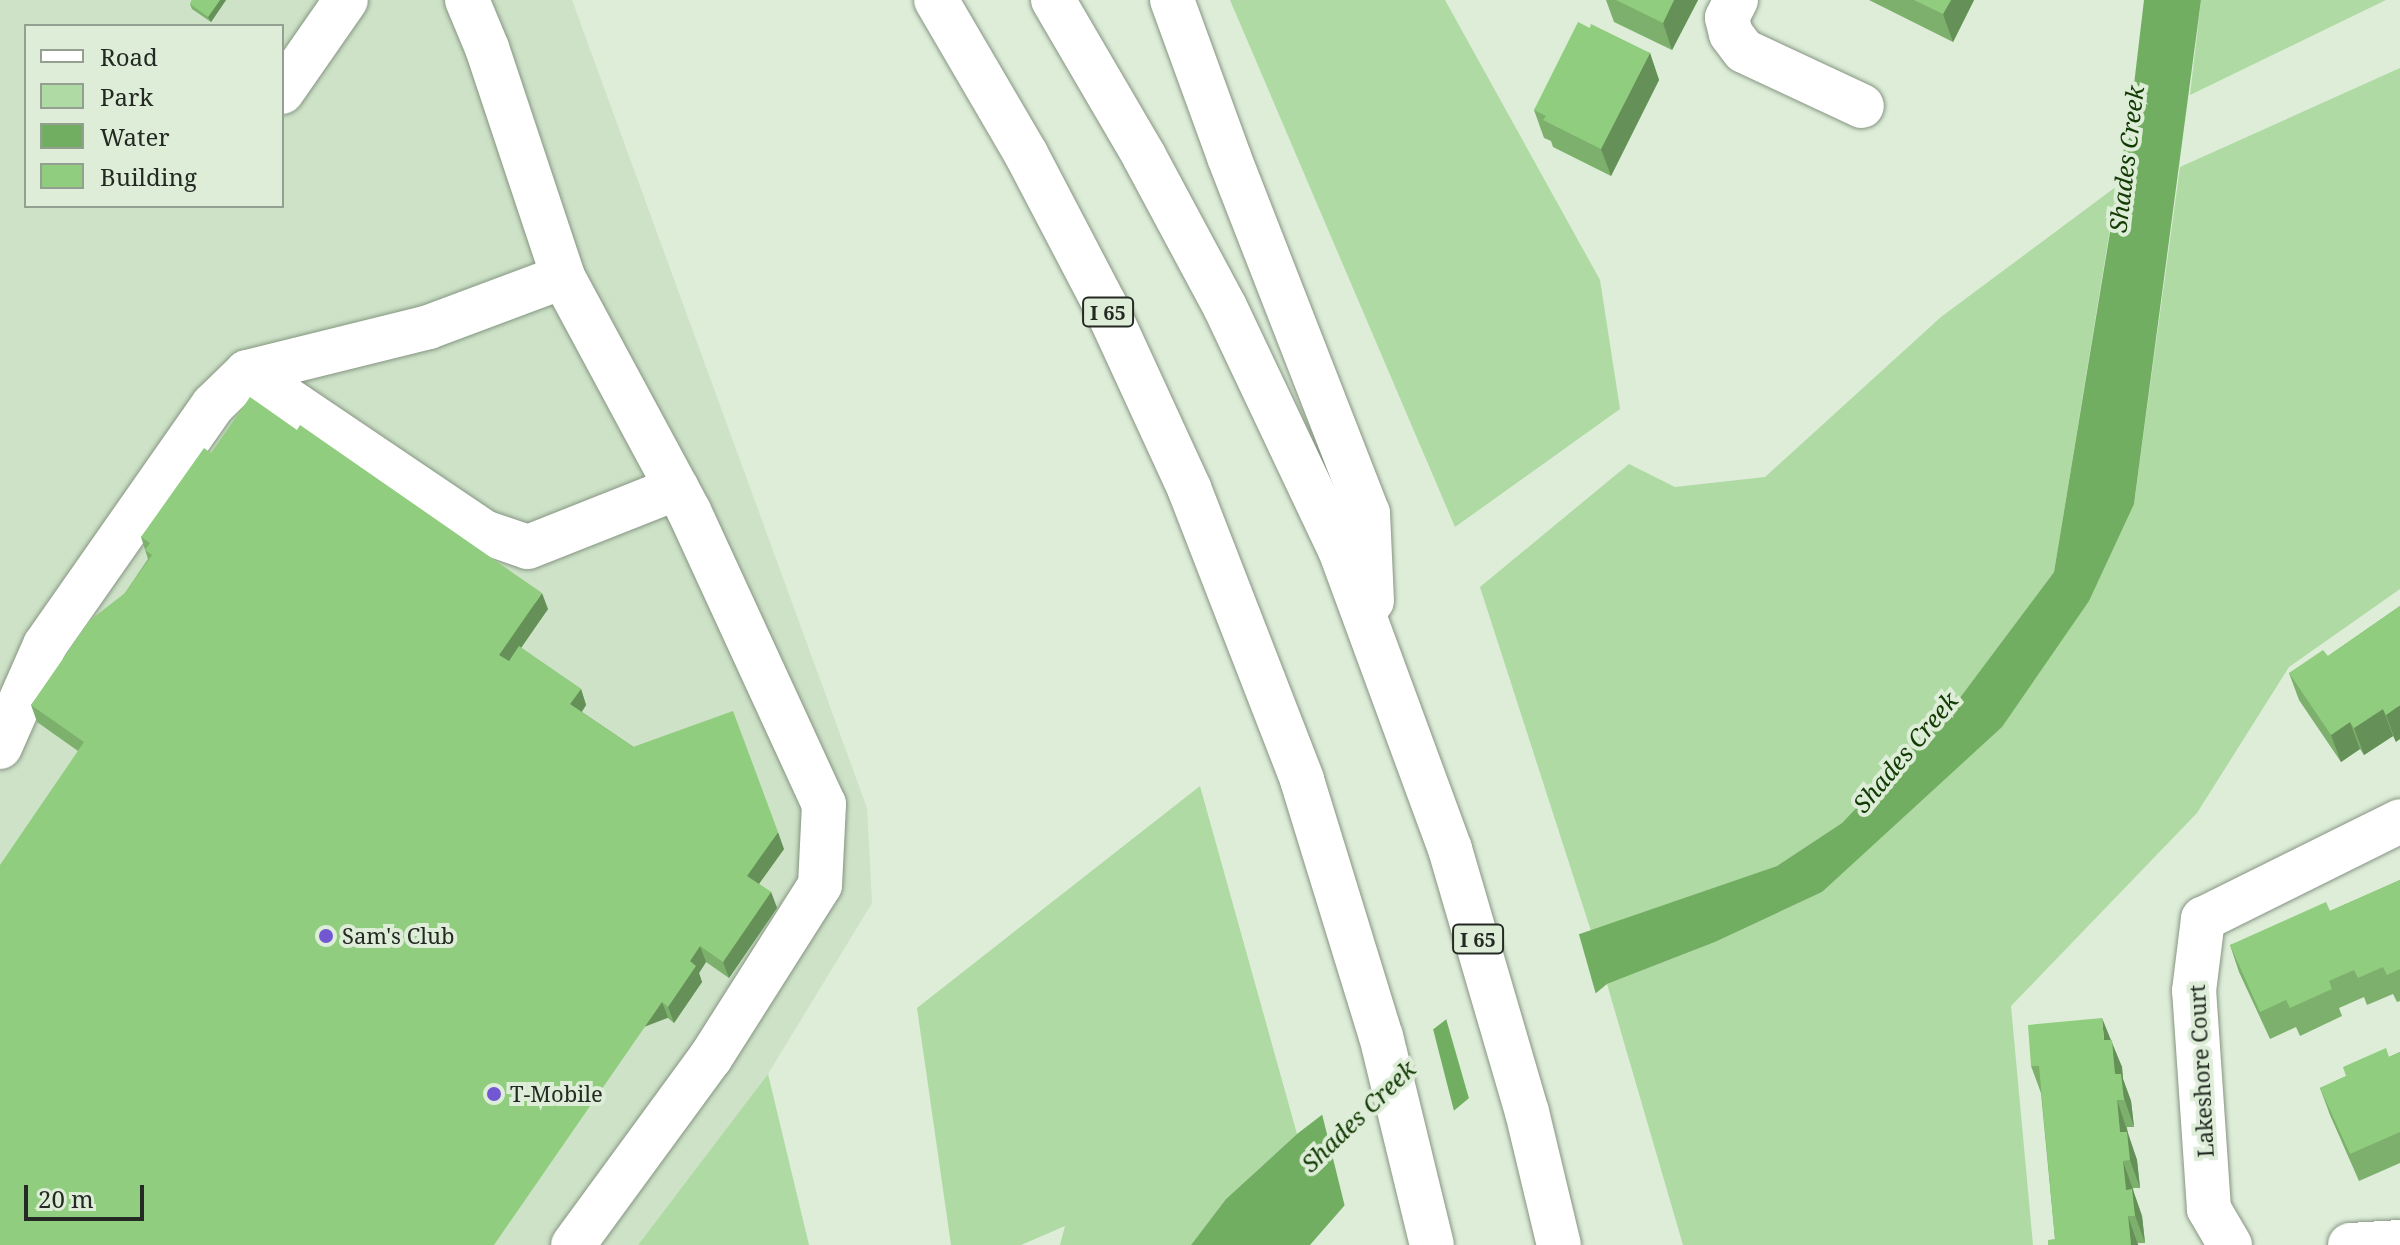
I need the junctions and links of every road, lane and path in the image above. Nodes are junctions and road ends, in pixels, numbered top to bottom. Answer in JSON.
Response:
{"nodes":[{"id":1,"x":346,"y":0,"type":"edge"},
{"id":2,"x":467,"y":0,"type":"edge"},
{"id":3,"x":936,"y":0,"type":"edge"},
{"id":4,"x":1053,"y":0,"type":"edge"},
{"id":5,"x":1172,"y":0,"type":"edge"},
{"id":6,"x":1736,"y":0,"type":"edge"},
{"id":7,"x":284,"y":89,"type":"edge"},
{"id":8,"x":1862,"y":106,"type":"dead end"},
{"id":9,"x":563,"y":277,"type":"junction"},
{"id":10,"x":247,"y":372,"type":"junction"},
{"id":11,"x":677,"y":488,"type":"junction"},
{"id":12,"x":1374,"y":641,"type":"junction"},
{"id":13,"x":0,"y":747,"type":"edge"},
{"id":14,"x":2400,"y":821,"type":"edge"},
{"id":15,"x":2400,"y":1242,"type":"edge"},
{"id":16,"x":573,"y":1245,"type":"edge"},
{"id":17,"x":1432,"y":1245,"type":"edge"},
{"id":18,"x":1559,"y":1245,"type":"edge"},
{"id":19,"x":2230,"y":1245,"type":"edge"},
{"id":20,"x":2350,"y":1245,"type":"edge"}],
"edges":[{"from":1,"to":7,"type":"main road"},
{"from":2,"to":9,"type":"main road"},
{"from":3,"to":17,"type":"main road","number":"I 65"},
{"from":4,"to":12,"type":"main road","number":"I 65"},
{"from":5,"to":12,"type":"main road"},
{"from":6,"to":8,"type":"main road"},
{"from":9,"to":10,"type":"main road"},
{"from":9,"to":11,"type":"main road"},
{"from":10,"to":11,"type":"main road"},
{"from":10,"to":13,"type":"main road"},
{"from":11,"to":16,"type":"main road"},
{"from":12,"to":18,"type":"main road","number":"I 65"},
{"from":14,"to":19,"type":"main road","name":"Lakeshore Court"},
{"from":15,"to":20,"type":"main road"}]}
